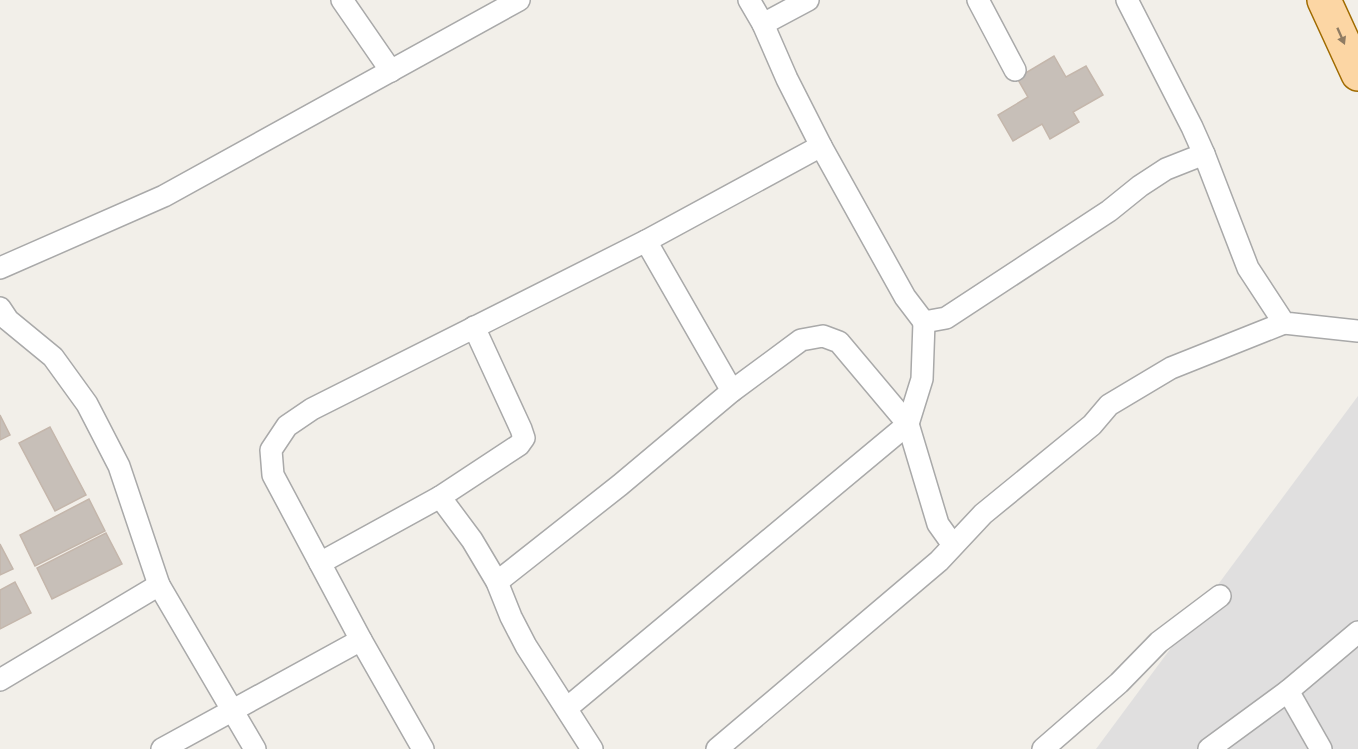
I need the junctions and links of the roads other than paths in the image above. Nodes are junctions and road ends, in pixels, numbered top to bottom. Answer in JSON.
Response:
{"nodes":[{"id":1,"x":342,"y":0,"type":"edge"},
{"id":2,"x":519,"y":0,"type":"edge"},
{"id":3,"x":749,"y":0,"type":"edge"},
{"id":4,"x":808,"y":0,"type":"edge"},
{"id":5,"x":978,"y":0,"type":"edge"},
{"id":6,"x":1126,"y":0,"type":"edge"},
{"id":7,"x":1324,"y":0,"type":"edge"},
{"id":8,"x":763,"y":24,"type":"junction"},
{"id":9,"x":1015,"y":70,"type":"dead end"},
{"id":10,"x":391,"y":71,"type":"junction"},
{"id":11,"x":1358,"y":74,"type":"edge"},
{"id":12,"x":821,"y":147,"type":"junction"},
{"id":13,"x":1204,"y":154,"type":"junction"},
{"id":14,"x":646,"y":241,"type":"junction"},
{"id":15,"x":0,"y":268,"type":"edge"},
{"id":16,"x":0,"y":308,"type":"edge"},
{"id":17,"x":924,"y":322,"type":"junction"},
{"id":18,"x":1284,"y":323,"type":"junction"},
{"id":19,"x":474,"y":327,"type":"junction"},
{"id":20,"x":1358,"y":332,"type":"edge"},
{"id":21,"x":732,"y":391,"type":"junction"},
{"id":22,"x":908,"y":424,"type":"junction"},
{"id":23,"x":441,"y":497,"type":"junction"},
{"id":24,"x":953,"y":545,"type":"junction"},
{"id":25,"x":320,"y":563,"type":"junction"},
{"id":26,"x":497,"y":582,"type":"junction"},
{"id":27,"x":159,"y":585,"type":"junction"},
{"id":28,"x":1220,"y":596,"type":"dead end"},
{"id":29,"x":1358,"y":632,"type":"edge"},
{"id":30,"x":361,"y":640,"type":"junction"},
{"id":31,"x":0,"y":680,"type":"edge"},
{"id":32,"x":1288,"y":691,"type":"junction"},
{"id":33,"x":567,"y":708,"type":"junction"},
{"id":34,"x":233,"y":710,"type":"junction"},
{"id":35,"x":162,"y":749,"type":"edge"},
{"id":36,"x":255,"y":749,"type":"edge"},
{"id":37,"x":423,"y":749,"type":"edge"},
{"id":38,"x":592,"y":749,"type":"edge"},
{"id":39,"x":717,"y":749,"type":"edge"},
{"id":40,"x":1043,"y":749,"type":"edge"},
{"id":41,"x":1209,"y":749,"type":"edge"},
{"id":42,"x":1321,"y":749,"type":"edge"}],
"edges":[{"from":1,"to":10,"type":"street"},
{"from":2,"to":10,"type":"street"},
{"from":3,"to":8,"type":"street"},
{"from":4,"to":8,"type":"street"},
{"from":5,"to":9,"type":"street"},
{"from":6,"to":13,"type":"street"},
{"from":7,"to":11,"type":"main road","one_way":true},
{"from":8,"to":12,"type":"street"},
{"from":10,"to":15,"type":"street"},
{"from":12,"to":14,"type":"street"},
{"from":12,"to":17,"type":"street"},
{"from":13,"to":17,"type":"street"},
{"from":13,"to":18,"type":"street"},
{"from":14,"to":19,"type":"street"},
{"from":14,"to":21,"type":"street"},
{"from":16,"to":27,"type":"street"},
{"from":17,"to":22,"type":"street"},
{"from":18,"to":20,"type":"street"},
{"from":18,"to":24,"type":"street"},
{"from":19,"to":23,"type":"street"},
{"from":19,"to":25,"type":"street"},
{"from":21,"to":22,"type":"street"},
{"from":21,"to":26,"type":"street"},
{"from":22,"to":24,"type":"street"},
{"from":22,"to":33,"type":"street"},
{"from":23,"to":25,"type":"street"},
{"from":23,"to":26,"type":"street"},
{"from":24,"to":39,"type":"street"},
{"from":25,"to":30,"type":"street"},
{"from":26,"to":33,"type":"street"},
{"from":27,"to":31,"type":"street"},
{"from":27,"to":34,"type":"street"},
{"from":28,"to":40,"type":"street"},
{"from":29,"to":32,"type":"street"},
{"from":30,"to":34,"type":"street"},
{"from":30,"to":37,"type":"street"},
{"from":32,"to":41,"type":"street"},
{"from":32,"to":42,"type":"street"},
{"from":33,"to":38,"type":"street"},
{"from":34,"to":35,"type":"street"},
{"from":34,"to":36,"type":"street"}]}
